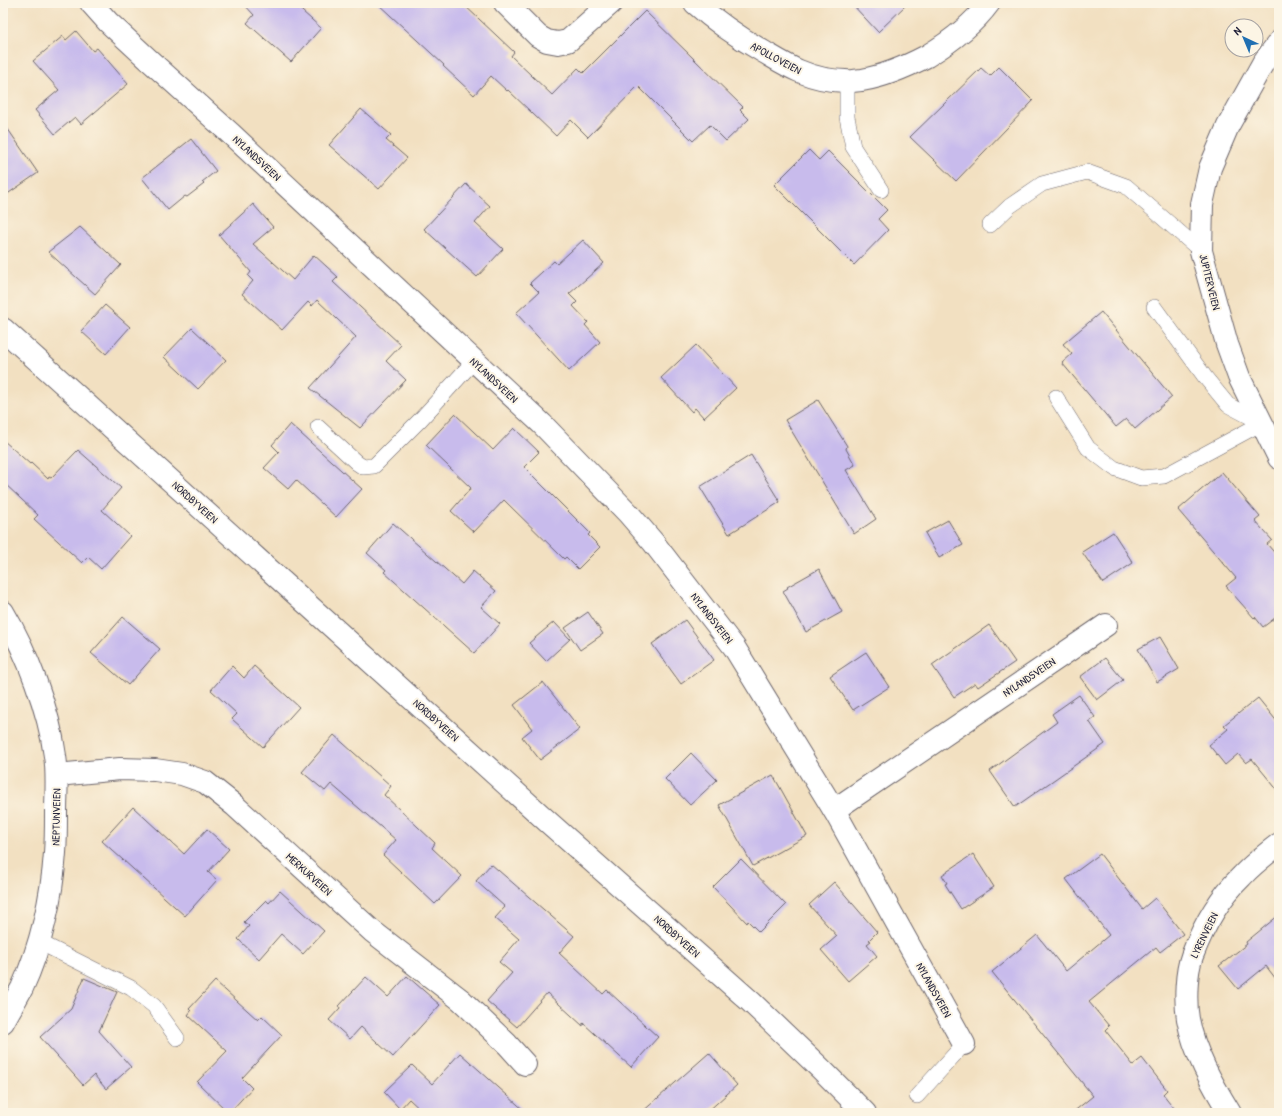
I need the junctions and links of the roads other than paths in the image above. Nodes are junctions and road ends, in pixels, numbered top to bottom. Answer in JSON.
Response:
{"nodes":[{"id":1,"x":91,"y":3,"type":"edge"},
{"id":2,"x":505,"y":3,"type":"edge"},
{"id":3,"x":611,"y":3,"type":"edge"},
{"id":4,"x":695,"y":3,"type":"edge"},
{"id":5,"x":989,"y":3,"type":"edge"},
{"id":6,"x":1279,"y":42,"type":"edge"},
{"id":7,"x":847,"y":81,"type":"junction"},
{"id":8,"x":881,"y":190,"type":"dead end"},
{"id":9,"x":990,"y":225,"type":"dead end"},
{"id":10,"x":1201,"y":251,"type":"junction"},
{"id":11,"x":1154,"y":307,"type":"dead end"},
{"id":12,"x":3,"y":329,"type":"edge"},
{"id":13,"x":474,"y":361,"type":"junction"},
{"id":14,"x":1056,"y":397,"type":"dead end"},
{"id":15,"x":1262,"y":423,"type":"junction"},
{"id":16,"x":318,"y":427,"type":"dead end"},
{"id":17,"x":1279,"y":458,"type":"edge"},
{"id":18,"x":3,"y":612,"type":"edge"},
{"id":19,"x":1106,"y":626,"type":"dead end"},
{"id":20,"x":57,"y":774,"type":"junction"},
{"id":21,"x":834,"y":810,"type":"junction"},
{"id":22,"x":1279,"y":844,"type":"edge"},
{"id":23,"x":39,"y":942,"type":"junction"},
{"id":24,"x":3,"y":1022,"type":"edge"},
{"id":25,"x":177,"y":1038,"type":"dead end"},
{"id":26,"x":964,"y":1044,"type":"joint"},
{"id":27,"x":525,"y":1064,"type":"dead end"},
{"id":28,"x":917,"y":1096,"type":"dead end"},
{"id":29,"x":865,"y":1113,"type":"edge"},
{"id":30,"x":1230,"y":1113,"type":"edge"}],
"edges":[{"from":1,"to":13,"type":"street","name":"NYLANDSVEIEN"},
{"from":2,"to":3,"type":"street"},
{"from":4,"to":7,"type":"street","name":"APOLLOVEIEN"},
{"from":5,"to":7,"type":"street","name":"APOLLOVEIEN"},
{"from":6,"to":10,"type":"street","name":"JUPITERVEIEN"},
{"from":7,"to":8,"type":"lane"},
{"from":9,"to":10,"type":"lane"},
{"from":10,"to":15,"type":"street","name":"JUPITERVEIEN"},
{"from":11,"to":15,"type":"lane"},
{"from":12,"to":29,"type":"street","name":"NORDBYVEIEN"},
{"from":13,"to":16,"type":"lane"},
{"from":13,"to":21,"type":"street","name":"NYLANDSVEIEN"},
{"from":14,"to":15,"type":"lane"},
{"from":15,"to":17,"type":"street","name":"JUPITERVEIEN"},
{"from":18,"to":20,"type":"street","name":"NEPTUNVEIEN"},
{"from":19,"to":21,"type":"street","name":"NYLANDSVEIEN"},
{"from":20,"to":23,"type":"street","name":"NEPTUNVEIEN"},
{"from":20,"to":27,"type":"street","name":"MERKURVEIEN"},
{"from":21,"to":26,"type":"street","name":"NYLANDSVEIEN"},
{"from":22,"to":30,"type":"street","name":"LYRENVEIEN"},
{"from":23,"to":24,"type":"street","name":"NEPTUNVEIEN"},
{"from":23,"to":25,"type":"lane"},
{"from":26,"to":28,"type":"lane"}]}
